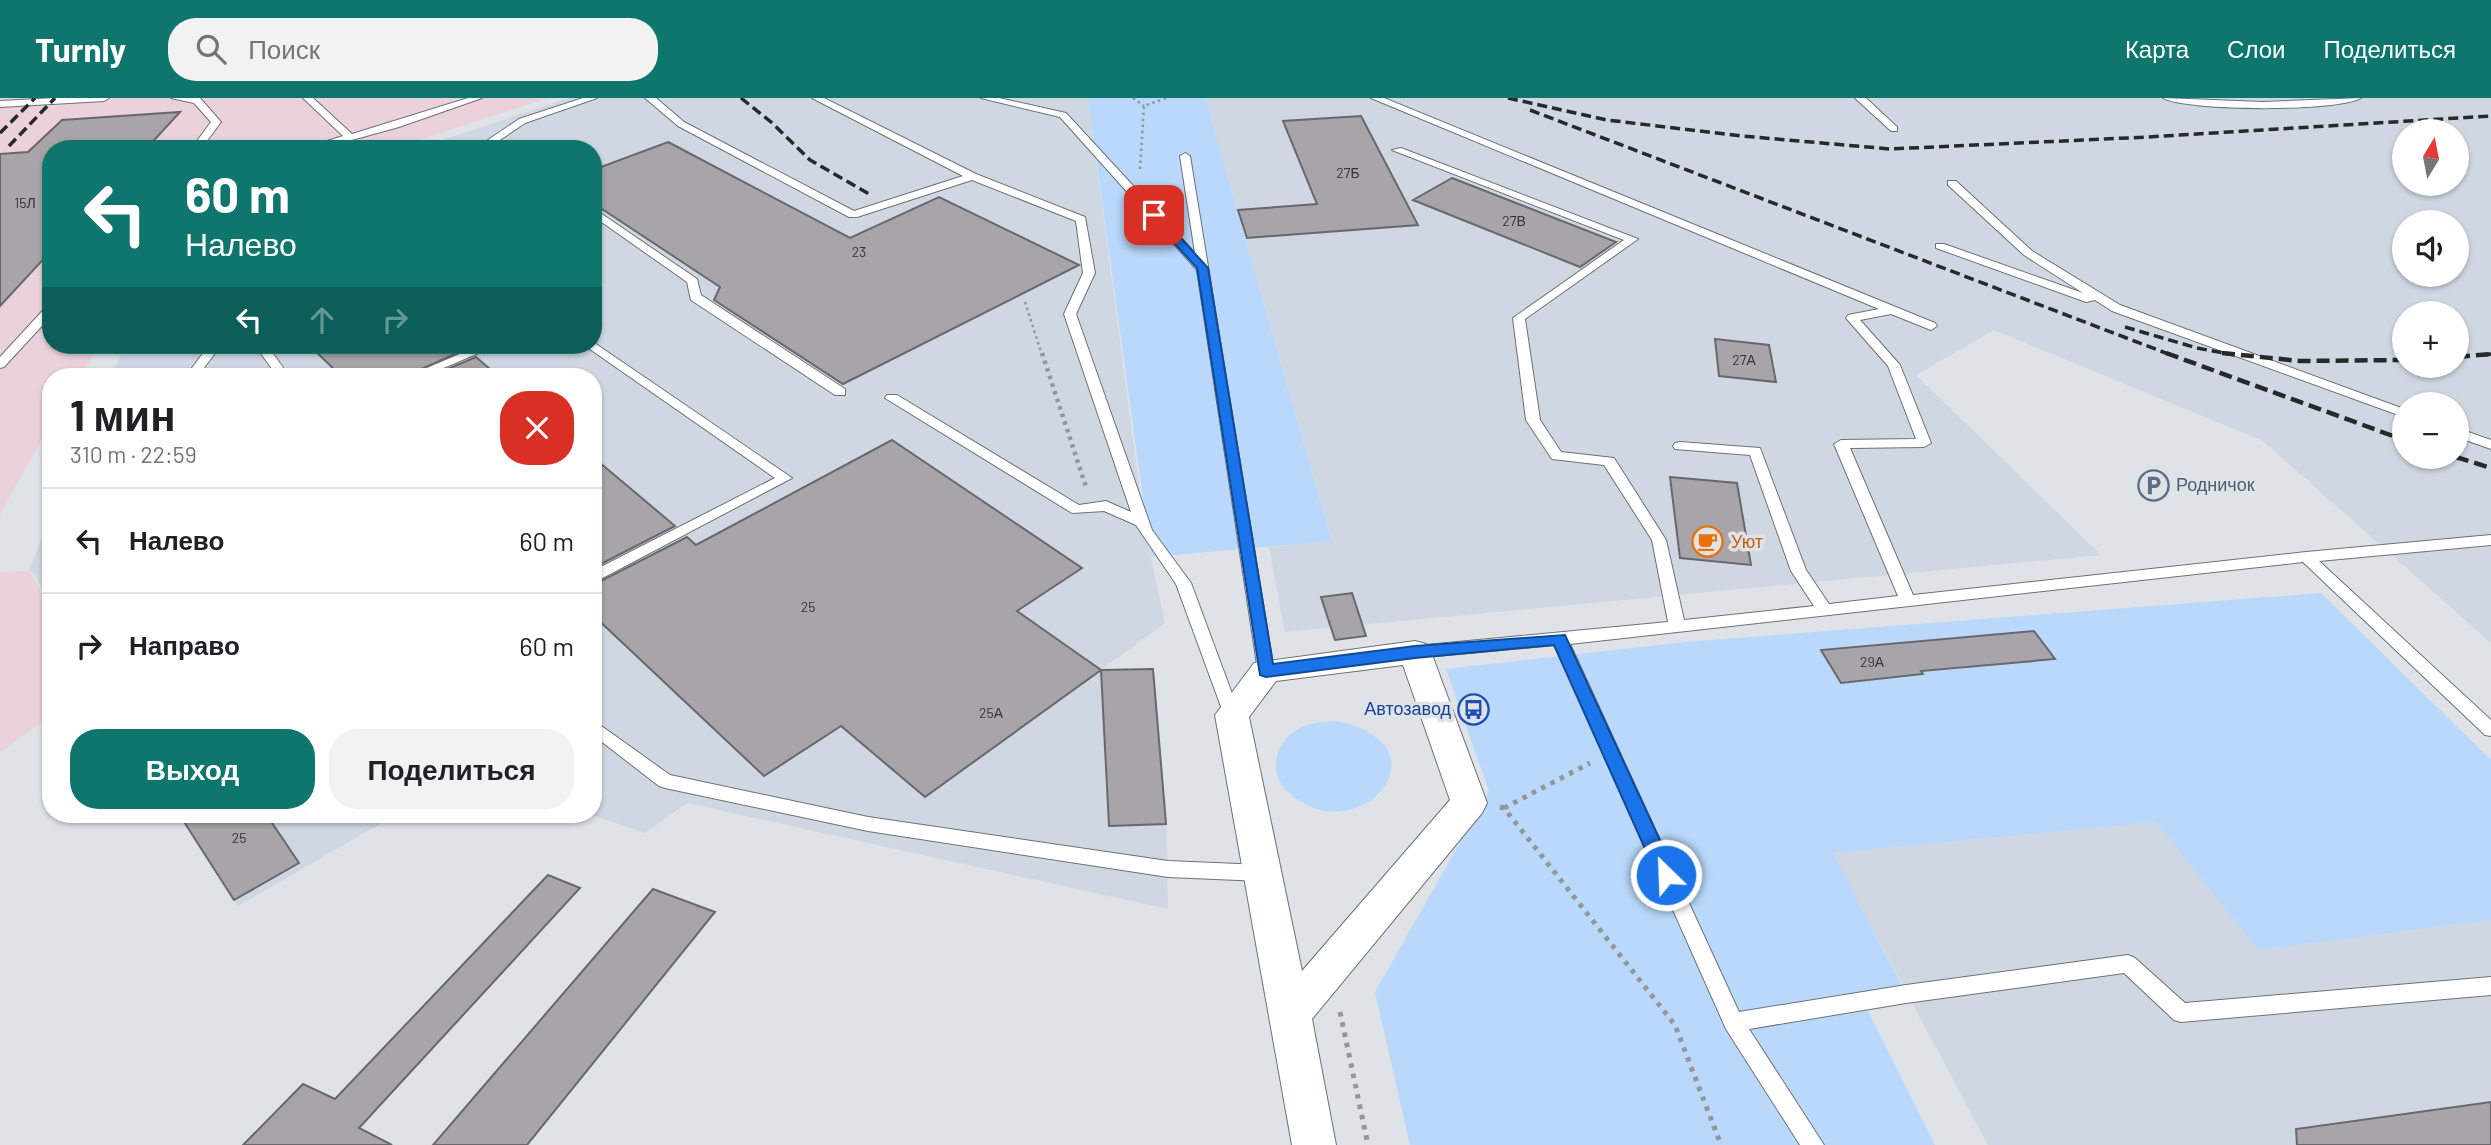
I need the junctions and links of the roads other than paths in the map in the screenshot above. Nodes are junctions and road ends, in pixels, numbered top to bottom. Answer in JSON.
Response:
{"nodes":[{"id":1,"x":104,"y":98,"type":"edge"},
{"id":2,"x":176,"y":98,"type":"edge"},
{"id":3,"x":309,"y":98,"type":"edge"},
{"id":4,"x":477,"y":98,"type":"edge"},
{"id":5,"x":592,"y":98,"type":"edge"},
{"id":6,"x":650,"y":98,"type":"edge"},
{"id":7,"x":817,"y":98,"type":"edge"},
{"id":8,"x":986,"y":98,"type":"edge"},
{"id":9,"x":1376,"y":98,"type":"edge"},
{"id":10,"x":1860,"y":98,"type":"edge"},
{"id":11,"x":2168,"y":98,"type":"edge"},
{"id":12,"x":2356,"y":98,"type":"edge"},
{"id":13,"x":2213,"y":100,"type":"edge"},
{"id":14,"x":0,"y":104,"type":"edge"},
{"id":15,"x":1894,"y":129,"type":"dead end"},
{"id":16,"x":348,"y":136,"type":"junction"},
{"id":17,"x":203,"y":140,"type":"edge"},
{"id":18,"x":335,"y":140,"type":"edge"},
{"id":19,"x":492,"y":140,"type":"edge"},
{"id":20,"x":1397,"y":150,"type":"dead end"},
{"id":21,"x":1185,"y":156,"type":"dead end"},
{"id":22,"x":972,"y":176,"type":"junction"},
{"id":23,"x":1952,"y":183,"type":"dead end"},
{"id":24,"x":602,"y":217,"type":"edge"},
{"id":25,"x":1940,"y":246,"type":"dead end"},
{"id":26,"x":1202,"y":268,"type":"junction"},
{"id":27,"x":2116,"y":308,"type":"junction"},
{"id":28,"x":1892,"y":310,"type":"junction"},
{"id":29,"x":42,"y":319,"type":"edge"},
{"id":30,"x":1931,"y":326,"type":"dead end"},
{"id":31,"x":602,"y":353,"type":"edge"},
{"id":32,"x":469,"y":354,"type":"edge"},
{"id":33,"x":0,"y":364,"type":"edge"},
{"id":34,"x":434,"y":368,"type":"edge"},
{"id":35,"x":840,"y":392,"type":"dead end"},
{"id":36,"x":892,"y":398,"type":"dead end"},
{"id":37,"x":2392,"y":409,"type":"edge"},
{"id":38,"x":2469,"y":437,"type":"edge"},
{"id":39,"x":2491,"y":445,"type":"edge"},
{"id":40,"x":1680,"y":446,"type":"dead end"},
{"id":41,"x":1143,"y":523,"type":"junction"},
{"id":42,"x":2491,"y":540,"type":"edge"},
{"id":43,"x":2306,"y":557,"type":"junction"},
{"id":44,"x":602,"y":573,"type":"edge"},
{"id":45,"x":1908,"y":601,"type":"junction"},
{"id":46,"x":1825,"y":610,"type":"junction"},
{"id":47,"x":1677,"y":626,"type":"junction"},
{"id":48,"x":1560,"y":639,"type":"junction"},
{"id":49,"x":1415,"y":652,"type":"junction"},
{"id":50,"x":1266,"y":671,"type":"junction"},
{"id":51,"x":1232,"y":715,"type":"junction"},
{"id":52,"x":2491,"y":730,"type":"edge"},
{"id":53,"x":602,"y":733,"type":"edge"},
{"id":54,"x":1262,"y":873,"type":"junction"},
{"id":55,"x":2491,"y":986,"type":"edge"},
{"id":56,"x":1291,"y":1014,"type":"junction"},
{"id":57,"x":1733,"y":1022,"type":"junction"},
{"id":58,"x":1314,"y":1145,"type":"edge"},
{"id":59,"x":1813,"y":1145,"type":"edge"}],
"edges":[{"from":1,"to":14,"type":"lane"},
{"from":2,"to":17,"type":"lane"},
{"from":3,"to":16,"type":"lane"},
{"from":4,"to":16,"type":"lane"},
{"from":5,"to":19,"type":"lane"},
{"from":6,"to":22,"type":"lane"},
{"from":7,"to":22,"type":"lane"},
{"from":8,"to":26,"type":"lane"},
{"from":9,"to":28,"type":"lane"},
{"from":10,"to":15,"type":"lane"},
{"from":11,"to":13,"type":"lane"},
{"from":12,"to":13,"type":"lane"},
{"from":16,"to":18,"type":"lane"},
{"from":20,"to":47,"type":"lane"},
{"from":21,"to":26,"type":"lane"},
{"from":22,"to":41,"type":"lane"},
{"from":23,"to":27,"type":"lane"},
{"from":24,"to":35,"type":"lane"},
{"from":25,"to":27,"type":"lane"},
{"from":26,"to":50,"type":"lane"},
{"from":27,"to":37,"type":"lane"},
{"from":28,"to":30,"type":"lane"},
{"from":28,"to":45,"type":"lane"},
{"from":29,"to":33,"type":"lane"},
{"from":31,"to":44,"type":"lane"},
{"from":32,"to":34,"type":"lane"},
{"from":36,"to":41,"type":"lane"},
{"from":38,"to":39,"type":"lane"},
{"from":40,"to":46,"type":"lane"},
{"from":41,"to":51,"type":"lane"},
{"from":42,"to":43,"type":"lane"},
{"from":43,"to":45,"type":"lane"},
{"from":43,"to":52,"type":"lane"},
{"from":45,"to":46,"type":"lane"},
{"from":46,"to":47,"type":"lane"},
{"from":47,"to":48,"type":"lane"},
{"from":48,"to":49,"type":"lane"},
{"from":48,"to":57,"type":"lane"},
{"from":49,"to":50,"type":"street"},
{"from":49,"to":56,"type":"street"},
{"from":50,"to":51,"type":"street"},
{"from":51,"to":54,"type":"street"},
{"from":53,"to":54,"type":"lane"},
{"from":54,"to":56,"type":"street"},
{"from":55,"to":57,"type":"lane"},
{"from":56,"to":58,"type":"street"},
{"from":57,"to":59,"type":"lane"}]}
